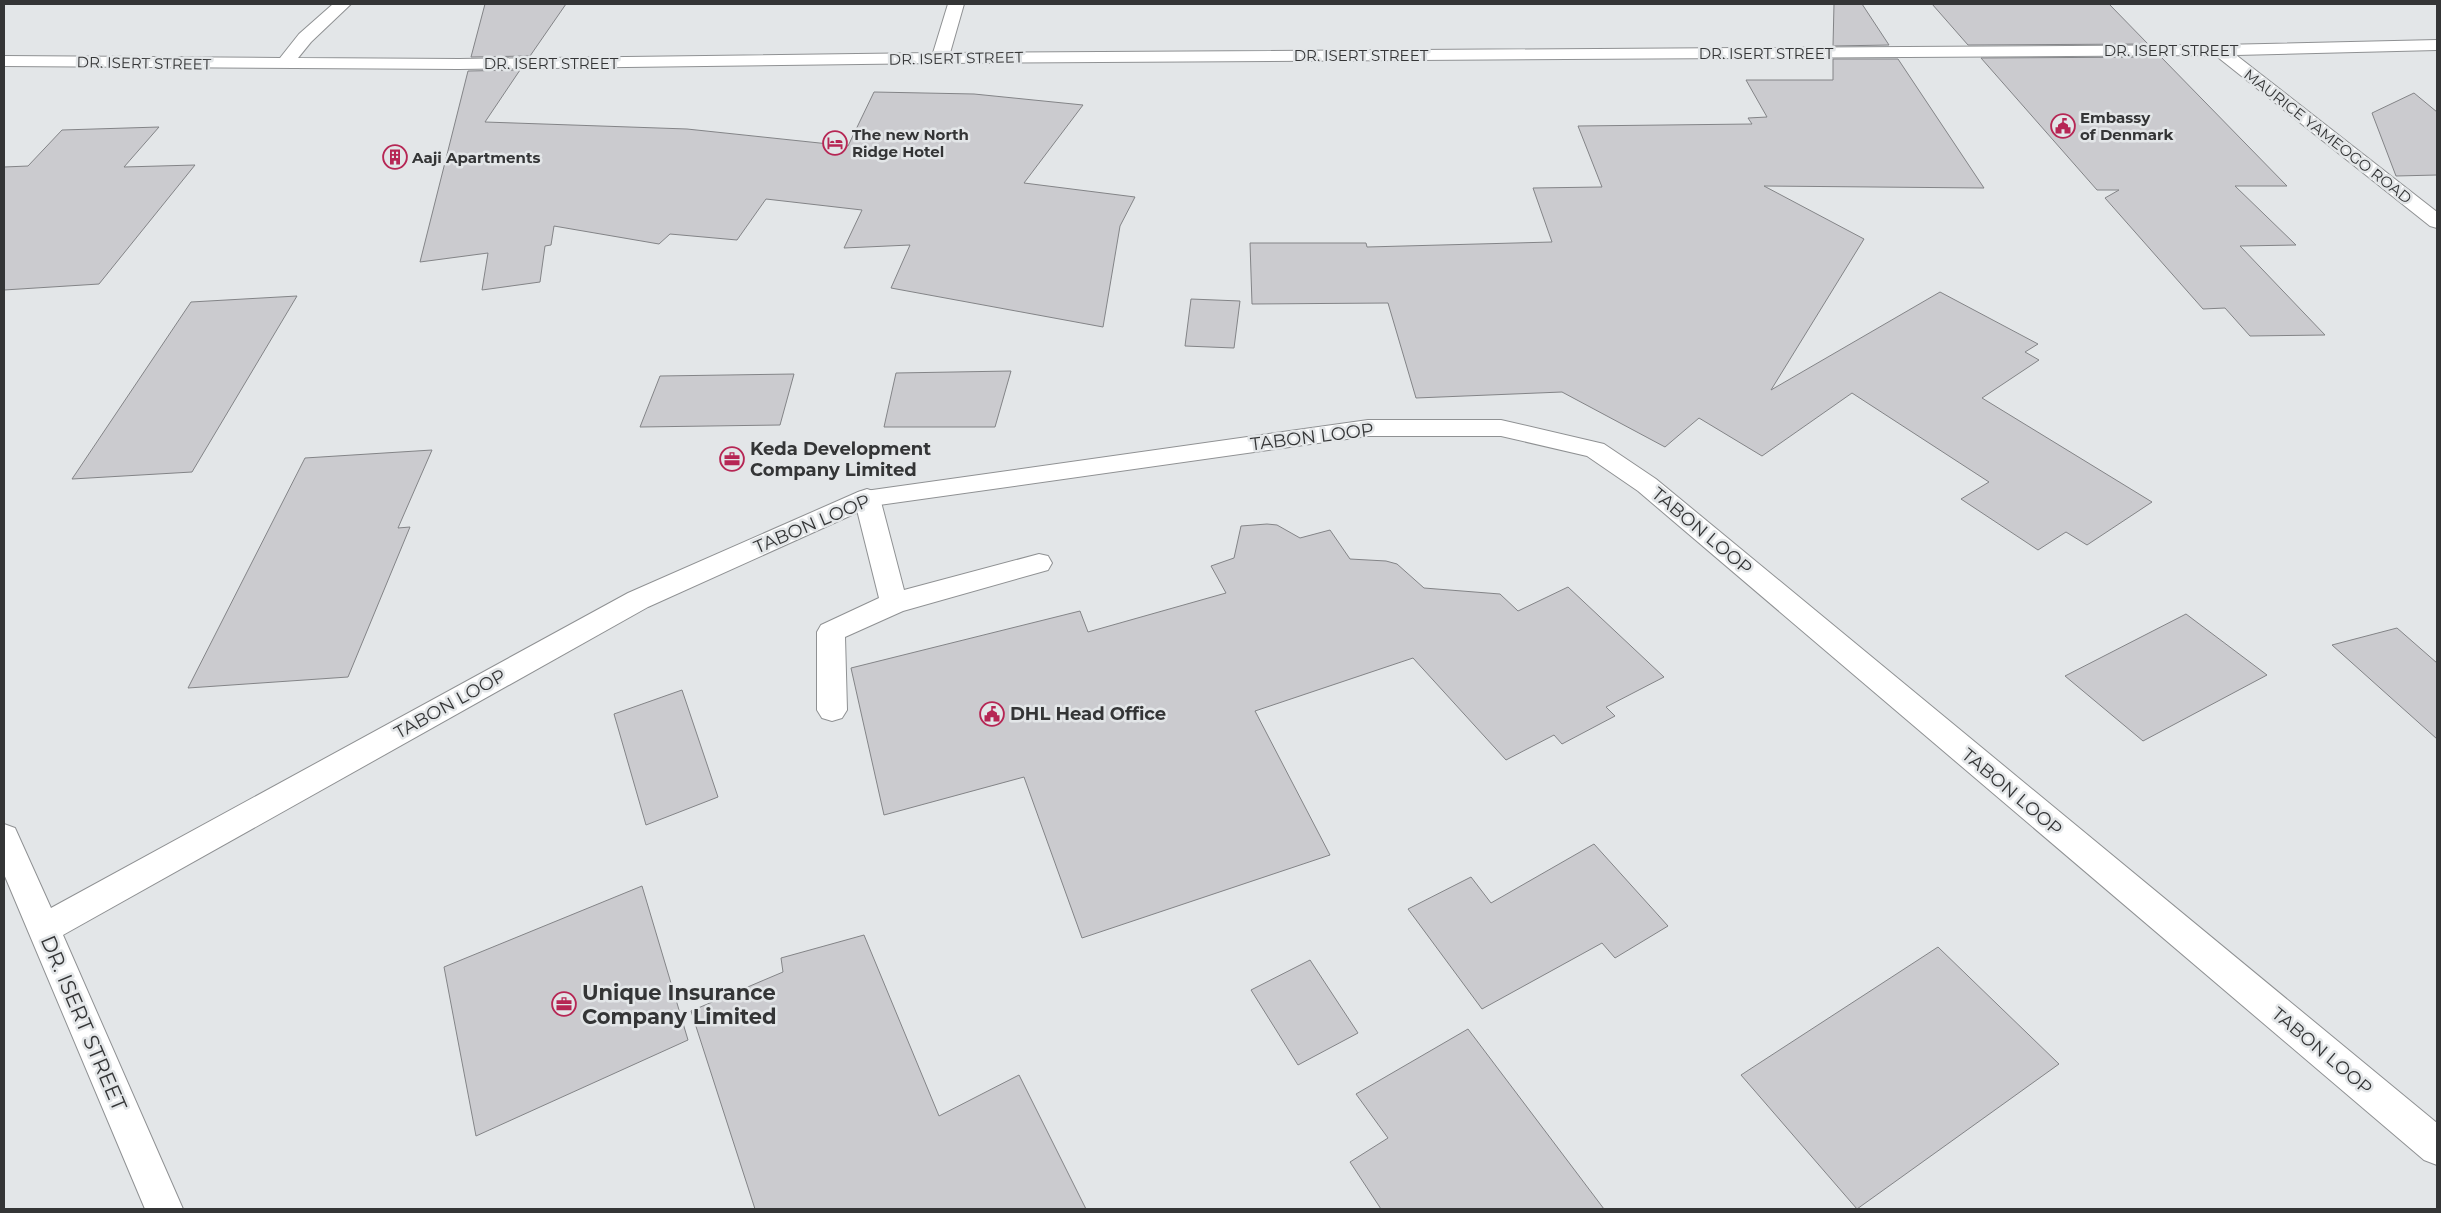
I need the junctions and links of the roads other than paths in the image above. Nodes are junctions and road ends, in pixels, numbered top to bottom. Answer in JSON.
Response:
{"nodes":[{"id":1,"x":343,"y":4,"type":"edge"},
{"id":2,"x":956,"y":4,"type":"edge"},
{"id":3,"x":2437,"y":46,"type":"edge"},
{"id":4,"x":2219,"y":50,"type":"junction"},
{"id":5,"x":940,"y":58,"type":"junction"},
{"id":6,"x":4,"y":61,"type":"edge"},
{"id":7,"x":284,"y":64,"type":"junction"},
{"id":8,"x":2437,"y":222,"type":"edge"},
{"id":9,"x":867,"y":498,"type":"junction"},
{"id":10,"x":1039,"y":563,"type":"dead end"},
{"id":11,"x":894,"y":603,"type":"junction"},
{"id":12,"x":832,"y":710,"type":"dead end"},
{"id":13,"x":4,"y":837,"type":"edge"},
{"id":14,"x":44,"y":929,"type":"junction"},
{"id":15,"x":2437,"y":1147,"type":"edge"},
{"id":16,"x":164,"y":1209,"type":"edge"}],
"edges":[{"from":1,"to":7,"type":"street"},
{"from":2,"to":5,"type":"street"},
{"from":3,"to":4,"type":"street","name":"DR. ISERT STREET"},
{"from":4,"to":5,"type":"street","name":"DR. ISERT STREET"},
{"from":4,"to":8,"type":"street","name":"MAURICE YAMEOGO ROAD"},
{"from":5,"to":7,"type":"street","name":"DR. ISERT STREET"},
{"from":6,"to":7,"type":"street","name":"DR. ISERT STREET"},
{"from":9,"to":11,"type":"street"},
{"from":9,"to":14,"type":"street","name":"TABON LOOP"},
{"from":9,"to":15,"type":"street","name":"TABON LOOP"},
{"from":10,"to":11,"type":"street"},
{"from":11,"to":12,"type":"street"},
{"from":13,"to":14,"type":"street","name":"DR. ISERT STREET"},
{"from":14,"to":16,"type":"street","name":"DR. ISERT STREET"}]}
